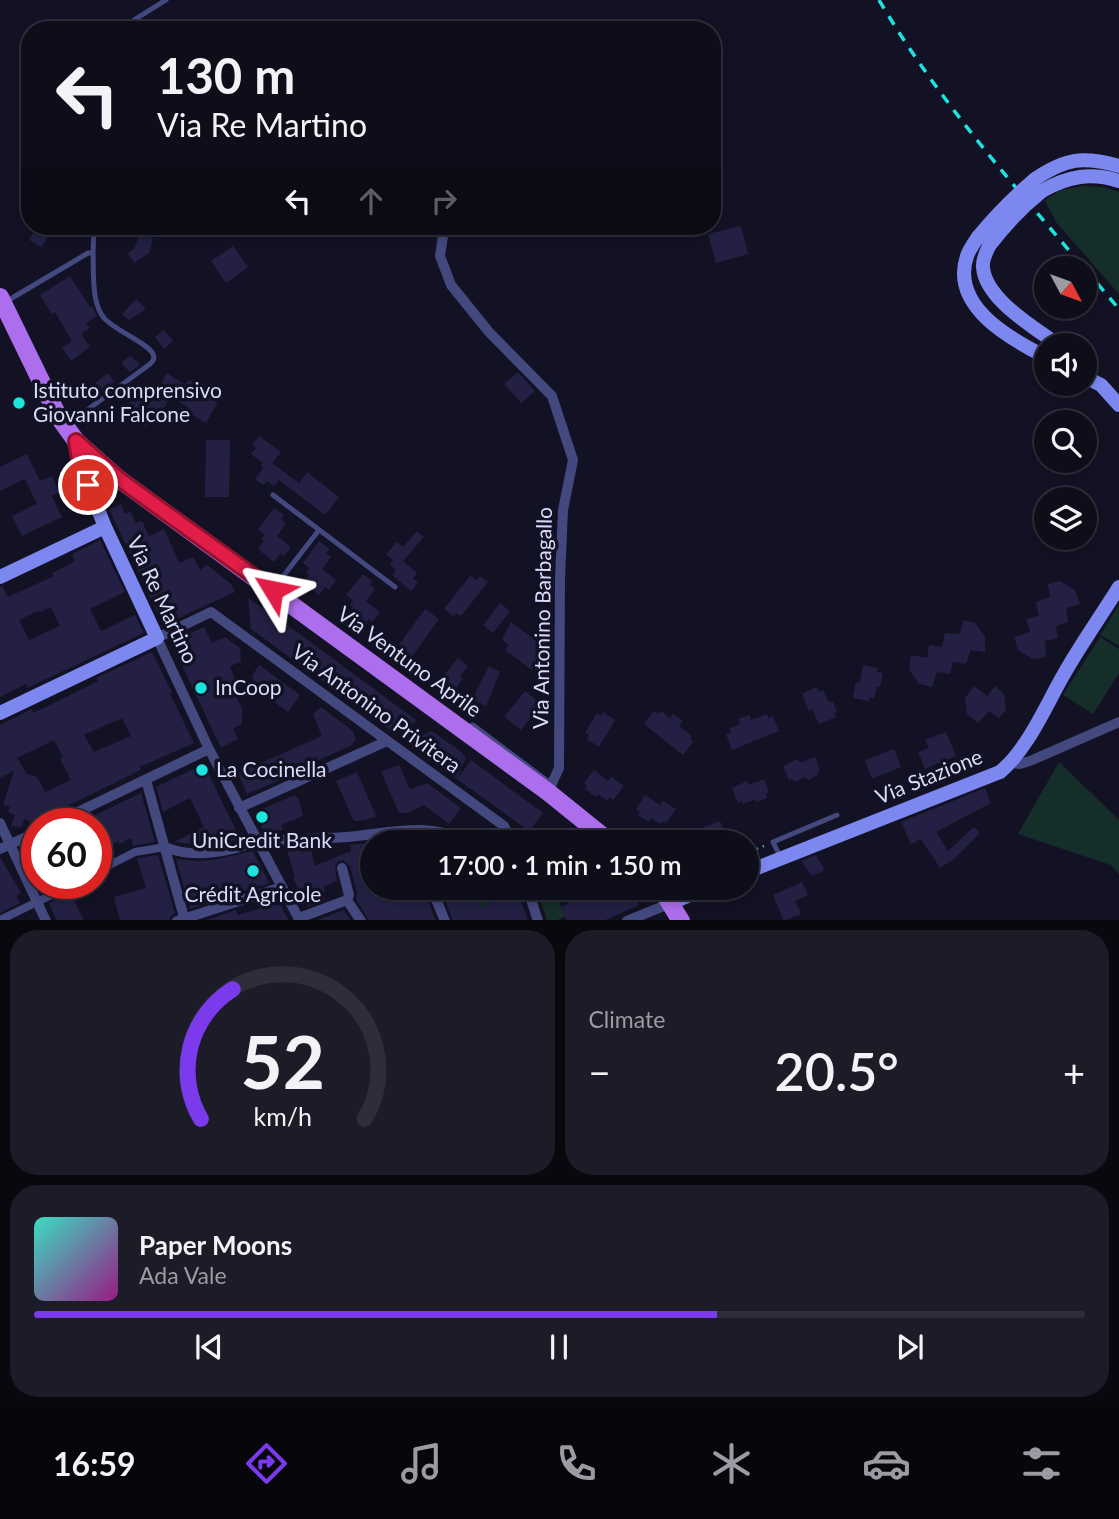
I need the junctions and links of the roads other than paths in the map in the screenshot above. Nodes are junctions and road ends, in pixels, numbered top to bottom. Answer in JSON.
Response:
{"nodes":[{"id":1,"x":166,"y":0,"type":"edge"},
{"id":2,"x":132,"y":21,"type":"edge"},
{"id":3,"x":1119,"y":166,"type":"edge"},
{"id":4,"x":1119,"y":181,"type":"edge"},
{"id":5,"x":1039,"y":185,"type":"junction"},
{"id":6,"x":94,"y":235,"type":"edge"},
{"id":7,"x":443,"y":236,"type":"dead end"},
{"id":8,"x":984,"y":242,"type":"junction"},
{"id":9,"x":93,"y":253,"type":"junction"},
{"id":10,"x":2,"y":300,"type":"edge"},
{"id":11,"x":1042,"y":333,"type":"edge"},
{"id":12,"x":1034,"y":351,"type":"edge"},
{"id":13,"x":1097,"y":381,"type":"edge"},
{"id":14,"x":1097,"y":383,"type":"edge"},
{"id":15,"x":1101,"y":385,"type":"junction"},
{"id":16,"x":1119,"y":405,"type":"edge"},
{"id":17,"x":65,"y":425,"type":"junction"},
{"id":18,"x":76,"y":441,"type":"junction"},
{"id":19,"x":273,"y":495,"type":"dead end"},
{"id":20,"x":105,"y":527,"type":"junction"},
{"id":21,"x":319,"y":530,"type":"junction"},
{"id":22,"x":0,"y":577,"type":"edge"},
{"id":23,"x":395,"y":587,"type":"dead end"},
{"id":24,"x":1119,"y":587,"type":"edge"},
{"id":25,"x":273,"y":590,"type":"junction"},
{"id":26,"x":157,"y":638,"type":"junction"},
{"id":27,"x":0,"y":713,"type":"edge"},
{"id":28,"x":1119,"y":722,"type":"edge"},
{"id":29,"x":387,"y":741,"type":"junction"},
{"id":30,"x":209,"y":749,"type":"junction"},
{"id":31,"x":1011,"y":763,"type":"junction"},
{"id":32,"x":146,"y":780,"type":"junction"},
{"id":33,"x":550,"y":788,"type":"junction"},
{"id":34,"x":87,"y":808,"type":"edge"},
{"id":35,"x":239,"y":808,"type":"junction"},
{"id":36,"x":837,"y":815,"type":"dead end"},
{"id":37,"x":0,"y":823,"type":"edge"},
{"id":38,"x":817,"y":824,"type":"junction"},
{"id":39,"x":407,"y":830,"type":"edge"},
{"id":40,"x":435,"y":830,"type":"edge"},
{"id":41,"x":505,"y":830,"type":"edge"},
{"id":42,"x":606,"y":830,"type":"edge"},
{"id":43,"x":360,"y":835,"type":"edge"},
{"id":44,"x":21,"y":840,"type":"edge"},
{"id":45,"x":258,"y":841,"type":"junction"},
{"id":46,"x":824,"y":841,"type":"junction"},
{"id":47,"x":5,"y":847,"type":"edge"},
{"id":48,"x":164,"y":847,"type":"junction"},
{"id":49,"x":781,"y":858,"type":"junction"},
{"id":50,"x":112,"y":864,"type":"edge"},
{"id":51,"x":759,"y":867,"type":"edge"},
{"id":52,"x":342,"y":868,"type":"dead end"},
{"id":53,"x":282,"y":887,"type":"junction"},
{"id":54,"x":43,"y":899,"type":"edge"},
{"id":55,"x":347,"y":900,"type":"junction"},
{"id":56,"x":437,"y":900,"type":"edge"},
{"id":57,"x":531,"y":900,"type":"edge"},
{"id":58,"x":669,"y":900,"type":"edge"},
{"id":59,"x":678,"y":900,"type":"edge"},
{"id":60,"x":37,"y":902,"type":"junction"},
{"id":61,"x":671,"y":903,"type":"junction"},
{"id":62,"x":300,"y":919,"type":"edge"},
{"id":63,"x":0,"y":920,"type":"edge"},
{"id":64,"x":46,"y":920,"type":"edge"},
{"id":65,"x":182,"y":920,"type":"edge"},
{"id":66,"x":361,"y":920,"type":"edge"},
{"id":67,"x":445,"y":920,"type":"edge"},
{"id":68,"x":538,"y":920,"type":"edge"},
{"id":69,"x":627,"y":920,"type":"edge"},
{"id":70,"x":681,"y":920,"type":"edge"}],
"edges":[{"from":1,"to":2,"type":"lane"},
{"from":3,"to":5,"type":"main road"},
{"from":4,"to":5,"type":"main road"},
{"from":5,"to":8,"type":"main road","bridge":true},
{"from":6,"to":9,"type":"lane"},
{"from":7,"to":33,"type":"street","name":"Via Antonino Barbagallo"},
{"from":8,"to":11,"type":"main road"},
{"from":8,"to":12,"type":"main road"},
{"from":9,"to":10,"type":"lane"},
{"from":9,"to":17,"type":"lane"},
{"from":10,"to":17,"type":"main road","name":"Via Ventuno Aprile"},
{"from":13,"to":15,"type":"main road"},
{"from":14,"to":15,"type":"main road"},
{"from":15,"to":16,"type":"main road"},
{"from":17,"to":18,"type":"main road","name":"Via Ventuno Aprile"},
{"from":18,"to":20,"type":"main road","name":"Via Re Martino"},
{"from":18,"to":25,"type":"main road","name":"Via Ventuno Aprile"},
{"from":19,"to":21,"type":"lane"},
{"from":20,"to":22,"type":"main road"},
{"from":20,"to":26,"type":"main road","name":"Via Re Martino"},
{"from":21,"to":23,"type":"lane"},
{"from":21,"to":25,"type":"lane"},
{"from":24,"to":31,"type":"main road","name":"Via Stazione"},
{"from":25,"to":33,"type":"main road","name":"Via Ventuno Aprile"},
{"from":26,"to":27,"type":"main road"},
{"from":26,"to":29,"type":"street","name":"Via Antonino Privitera"},
{"from":26,"to":30,"type":"street","name":"Via Re Martino"},
{"from":28,"to":31,"type":"street"},
{"from":29,"to":35,"type":"street"},
{"from":29,"to":41,"type":"street","name":"Via Antonino Privitera"},
{"from":30,"to":32,"type":"street"},
{"from":30,"to":35,"type":"street","name":"Via Re Martino"},
{"from":31,"to":46,"type":"main road","name":"Via Stazione"},
{"from":32,"to":34,"type":"street"},
{"from":32,"to":48,"type":"street"},
{"from":33,"to":42,"type":"main road","name":"Via Ventuno Aprile"},
{"from":35,"to":45,"type":"street","name":"Via Re Martino"},
{"from":36,"to":38,"type":"lane"},
{"from":37,"to":47,"type":"street"},
{"from":38,"to":46,"type":"lane"},
{"from":38,"to":49,"type":"lane"},
{"from":39,"to":40,"type":"street"},
{"from":43,"to":45,"type":"street"},
{"from":44,"to":47,"type":"street"},
{"from":45,"to":48,"type":"street"},
{"from":45,"to":53,"type":"street","name":"Via Re Martino"},
{"from":46,"to":49,"type":"main road","name":"Via Stazione"},
{"from":47,"to":60,"type":"street"},
{"from":48,"to":50,"type":"street"},
{"from":48,"to":65,"type":"street"},
{"from":49,"to":51,"type":"main road","name":"Via Stazione"},
{"from":52,"to":55,"type":"street"},
{"from":53,"to":62,"type":"street","name":"Via Re Martino"},
{"from":53,"to":65,"type":"street"},
{"from":54,"to":60,"type":"street"},
{"from":55,"to":62,"type":"street"},
{"from":55,"to":66,"type":"street"},
{"from":56,"to":67,"type":"street"},
{"from":57,"to":68,"type":"street"},
{"from":58,"to":61,"type":"main road"},
{"from":59,"to":61,"type":"main road"},
{"from":60,"to":63,"type":"street"},
{"from":60,"to":64,"type":"street"},
{"from":61,"to":69,"type":"street"},
{"from":61,"to":70,"type":"main road"}]}
